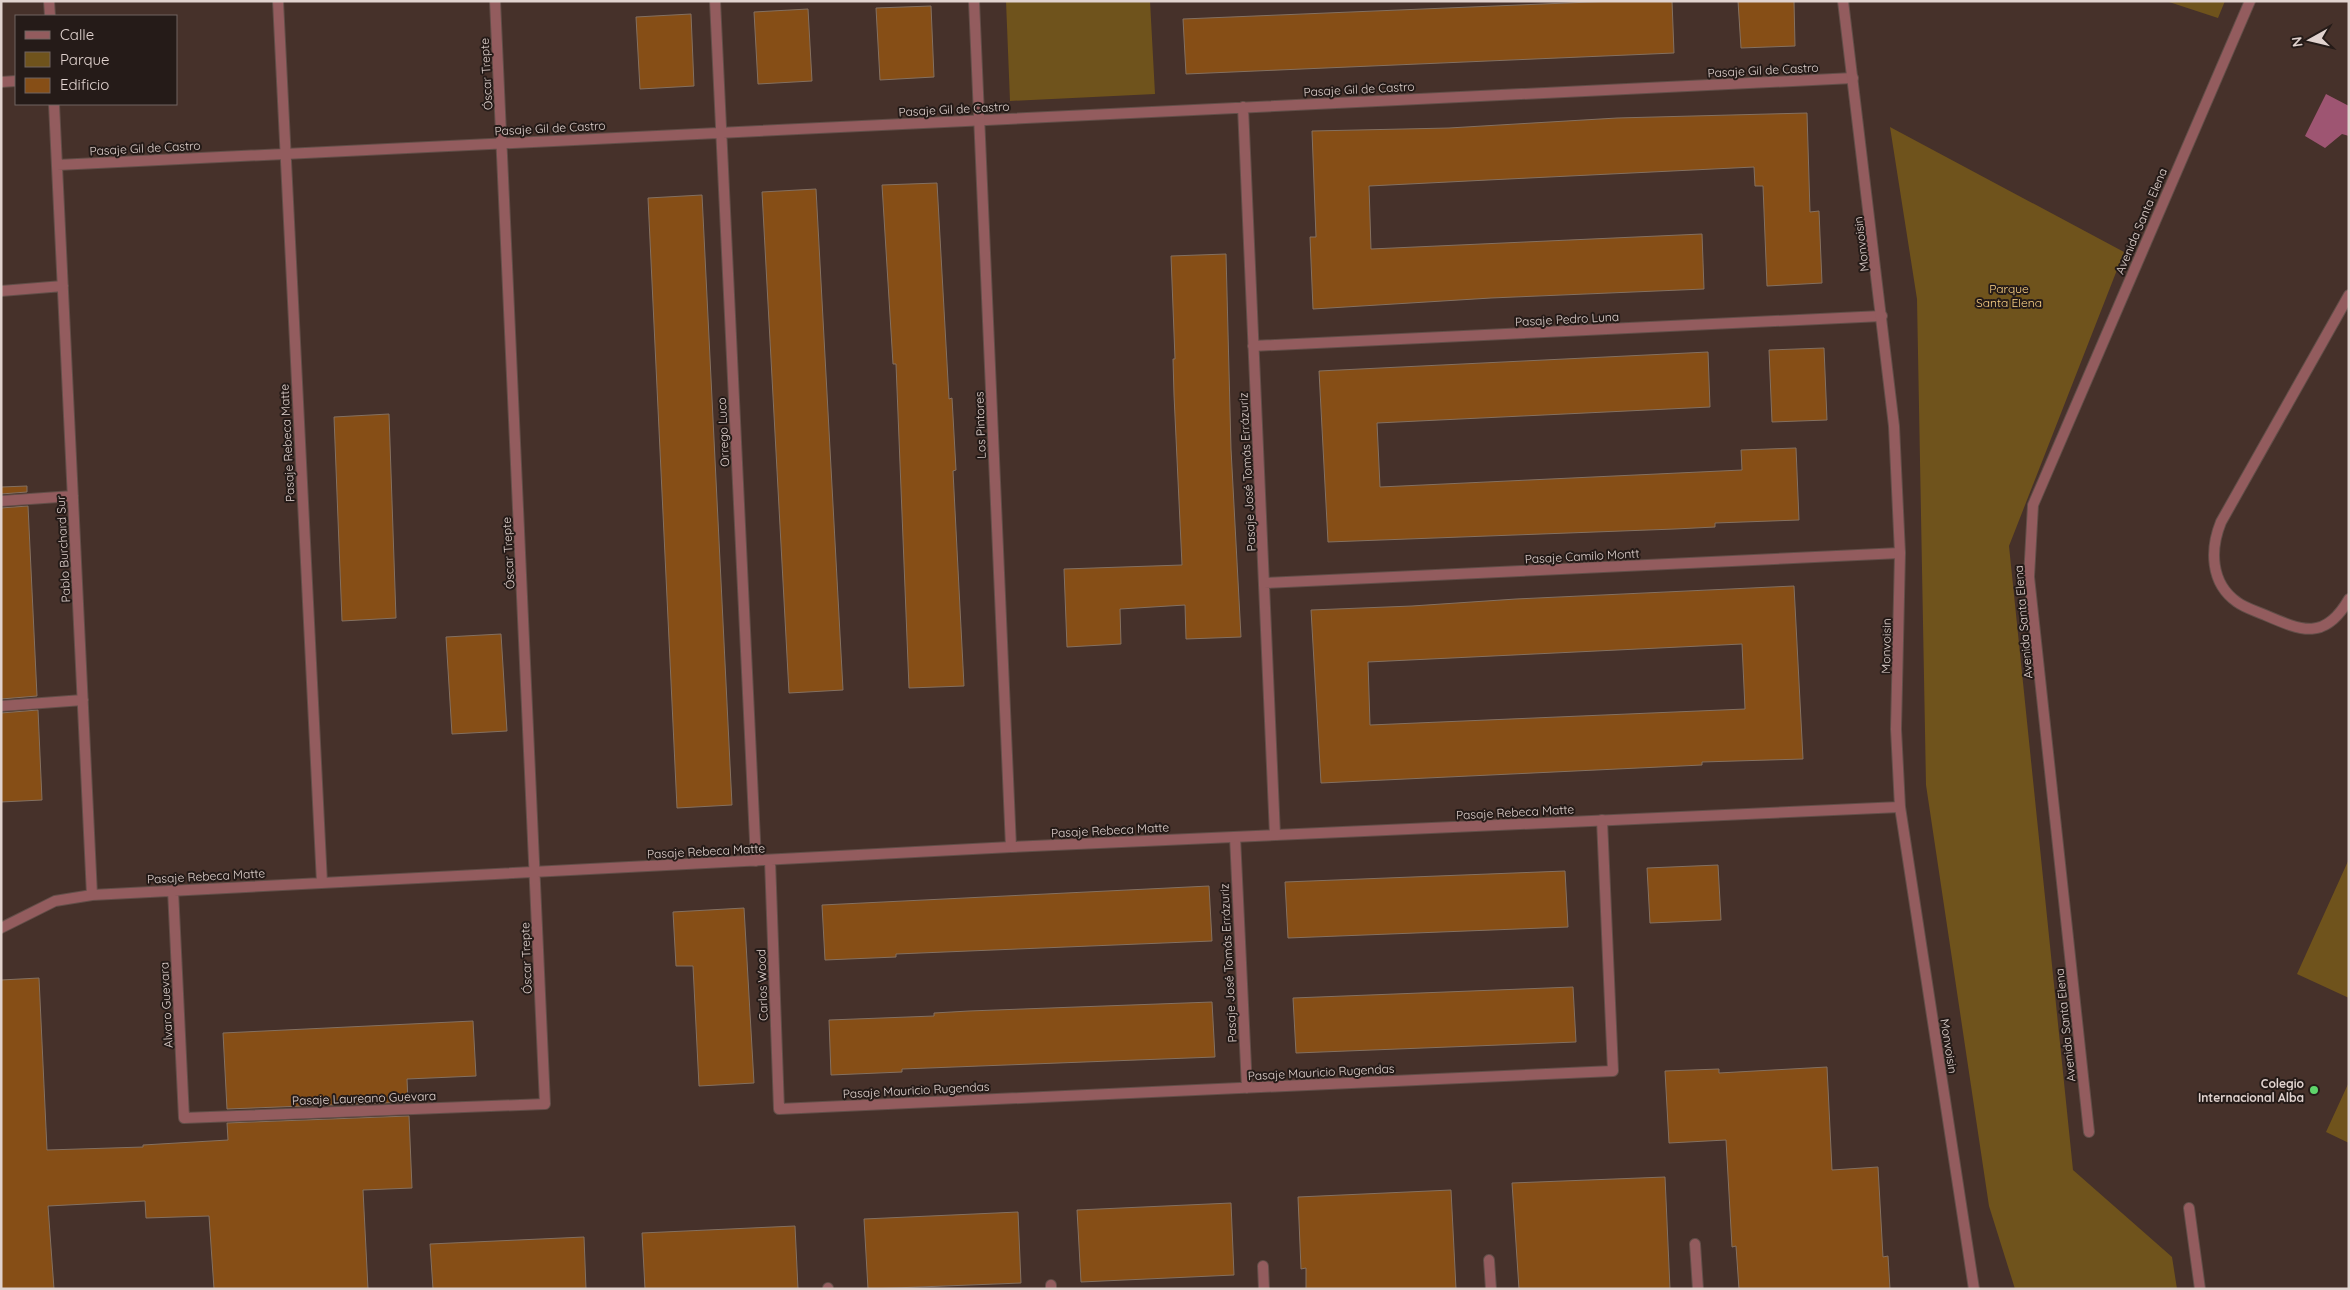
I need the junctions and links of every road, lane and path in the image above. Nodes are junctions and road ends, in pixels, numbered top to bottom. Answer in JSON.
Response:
{"nodes":[{"id":1,"x":49,"y":1,"type":"edge"},
{"id":2,"x":278,"y":1,"type":"edge"},
{"id":3,"x":495,"y":1,"type":"edge"},
{"id":4,"x":715,"y":1,"type":"edge"},
{"id":5,"x":974,"y":1,"type":"edge"},
{"id":6,"x":1844,"y":1,"type":"edge"},
{"id":7,"x":2250,"y":1,"type":"edge"},
{"id":8,"x":50,"y":15,"type":"edge"},
{"id":9,"x":1853,"y":78,"type":"junction"},
{"id":10,"x":15,"y":81,"type":"edge"},
{"id":11,"x":1,"y":82,"type":"edge"},
{"id":12,"x":54,"y":105,"type":"edge"},
{"id":13,"x":1243,"y":108,"type":"junction"},
{"id":14,"x":979,"y":120,"type":"junction"},
{"id":15,"x":720,"y":132,"type":"junction"},
{"id":16,"x":501,"y":143,"type":"junction"},
{"id":17,"x":286,"y":153,"type":"junction"},
{"id":18,"x":57,"y":165,"type":"junction"},
{"id":19,"x":63,"y":286,"type":"junction"},
{"id":20,"x":1,"y":290,"type":"edge"},
{"id":21,"x":2349,"y":295,"type":"edge"},
{"id":22,"x":1882,"y":316,"type":"junction"},
{"id":23,"x":1253,"y":346,"type":"junction"},
{"id":24,"x":73,"y":496,"type":"junction"},
{"id":25,"x":1,"y":501,"type":"edge"},
{"id":26,"x":1900,"y":554,"type":"junction"},
{"id":27,"x":1264,"y":584,"type":"junction"},
{"id":28,"x":2349,"y":598,"type":"edge"},
{"id":29,"x":83,"y":700,"type":"junction"},
{"id":30,"x":1,"y":706,"type":"edge"},
{"id":31,"x":1900,"y":807,"type":"junction"},
{"id":32,"x":1602,"y":820,"type":"junction"},
{"id":33,"x":1275,"y":835,"type":"junction"},
{"id":34,"x":1235,"y":837,"type":"junction"},
{"id":35,"x":1010,"y":847,"type":"junction"},
{"id":36,"x":770,"y":860,"type":"junction"},
{"id":37,"x":756,"y":861,"type":"junction"},
{"id":38,"x":535,"y":872,"type":"junction"},
{"id":39,"x":322,"y":883,"type":"junction"},
{"id":40,"x":173,"y":890,"type":"junction"},
{"id":41,"x":92,"y":895,"type":"junction"},
{"id":42,"x":1,"y":928,"type":"edge"},
{"id":43,"x":1247,"y":1088,"type":"junction"},
{"id":44,"x":545,"y":1104,"type":"joint"},
{"id":45,"x":780,"y":1109,"type":"joint"},
{"id":46,"x":184,"y":1118,"type":"joint"},
{"id":47,"x":2089,"y":1132,"type":"dead end"},
{"id":48,"x":2189,"y":1208,"type":"dead end"},
{"id":49,"x":1695,"y":1244,"type":"dead end"},
{"id":50,"x":1489,"y":1260,"type":"dead end"},
{"id":51,"x":1263,"y":1266,"type":"dead end"},
{"id":52,"x":1264,"y":1289,"type":"edge"},
{"id":53,"x":1491,"y":1289,"type":"edge"},
{"id":54,"x":1698,"y":1289,"type":"edge"},
{"id":55,"x":1974,"y":1289,"type":"edge"},
{"id":56,"x":2200,"y":1289,"type":"edge"}],
"edges":[{"from":1,"to":8,"type":"street"},
{"from":2,"to":17,"type":"street","name":"Pasaje Rebeca Matte"},
{"from":3,"to":16,"type":"street","name":"Óscar Trepte"},
{"from":4,"to":15,"type":"street","name":"Orrego Luco"},
{"from":5,"to":14,"type":"street","name":"Los Pintores"},
{"from":6,"to":9,"type":"street","name":"Monvoisin"},
{"from":7,"to":47,"type":"street","name":"Avenida Santa Elena"},
{"from":9,"to":13,"type":"street","name":"Pasaje Gil de Castro"},
{"from":9,"to":22,"type":"street","name":"Monvoisin"},
{"from":10,"to":11,"type":"street"},
{"from":12,"to":18,"type":"street","name":"Pablo Burchard Sur"},
{"from":13,"to":14,"type":"street","name":"Pasaje Gil de Castro"},
{"from":13,"to":23,"type":"street","name":"Pasaje José Tomás Errázuriz"},
{"from":14,"to":15,"type":"street","name":"Pasaje Gil de Castro"},
{"from":14,"to":35,"type":"street","name":"Los Pintores"},
{"from":15,"to":16,"type":"street","name":"Pasaje Gil de Castro"},
{"from":15,"to":37,"type":"street","name":"Orrego Luco"},
{"from":16,"to":17,"type":"street","name":"Pasaje Gil de Castro"},
{"from":16,"to":38,"type":"street","name":"Óscar Trepte"},
{"from":17,"to":18,"type":"street","name":"Pasaje Gil de Castro"},
{"from":17,"to":39,"type":"street","name":"Pasaje Rebeca Matte"},
{"from":18,"to":19,"type":"street","name":"Pablo Burchard Sur"},
{"from":19,"to":20,"type":"street"},
{"from":19,"to":24,"type":"street","name":"Pablo Burchard Sur"},
{"from":21,"to":28,"type":"street"},
{"from":22,"to":23,"type":"street","name":"Pasaje Pedro Luna"},
{"from":22,"to":26,"type":"street","name":"Monvoisin"},
{"from":23,"to":27,"type":"street","name":"Pasaje José Tomás Errázuriz"},
{"from":24,"to":25,"type":"street"},
{"from":24,"to":29,"type":"street","name":"Pablo Burchard Sur"},
{"from":26,"to":27,"type":"street","name":"Pasaje Camilo Montt"},
{"from":26,"to":31,"type":"street","name":"Monvoisin"},
{"from":27,"to":33,"type":"street","name":"Pasaje José Tomás Errázuriz"},
{"from":29,"to":30,"type":"street"},
{"from":29,"to":41,"type":"street","name":"Pablo Burchard Sur"},
{"from":31,"to":32,"type":"street","name":"Pasaje Rebeca Matte"},
{"from":31,"to":55,"type":"street","name":"Monvoisin"},
{"from":32,"to":33,"type":"street","name":"Pasaje Rebeca Matte"},
{"from":32,"to":43,"type":"street","name":"Pasaje Mauricio Rugendas"},
{"from":33,"to":34,"type":"street","name":"Pasaje Rebeca Matte"},
{"from":34,"to":35,"type":"street","name":"Pasaje Rebeca Matte"},
{"from":34,"to":43,"type":"street","name":"Pasaje José Tomás Errázuriz"},
{"from":35,"to":36,"type":"street","name":"Pasaje Rebeca Matte"},
{"from":36,"to":37,"type":"street","name":"Pasaje Rebeca Matte"},
{"from":36,"to":45,"type":"street","name":"Carlos Wood"},
{"from":37,"to":38,"type":"street","name":"Pasaje Rebeca Matte"},
{"from":38,"to":39,"type":"street","name":"Pasaje Rebeca Matte"},
{"from":38,"to":44,"type":"street","name":"Óscar Trepte"},
{"from":39,"to":40,"type":"street","name":"Pasaje Rebeca Matte"},
{"from":40,"to":41,"type":"street","name":"Pasaje Rebeca Matte"},
{"from":40,"to":46,"type":"street","name":"Alvaro Guevara"},
{"from":41,"to":42,"type":"street"},
{"from":43,"to":45,"type":"street","name":"Pasaje Mauricio Rugendas"},
{"from":44,"to":46,"type":"street","name":"Pasaje Laureano Guevara"},
{"from":48,"to":56,"type":"street"},
{"from":49,"to":54,"type":"street"},
{"from":50,"to":53,"type":"street"},
{"from":51,"to":52,"type":"street"}]}
